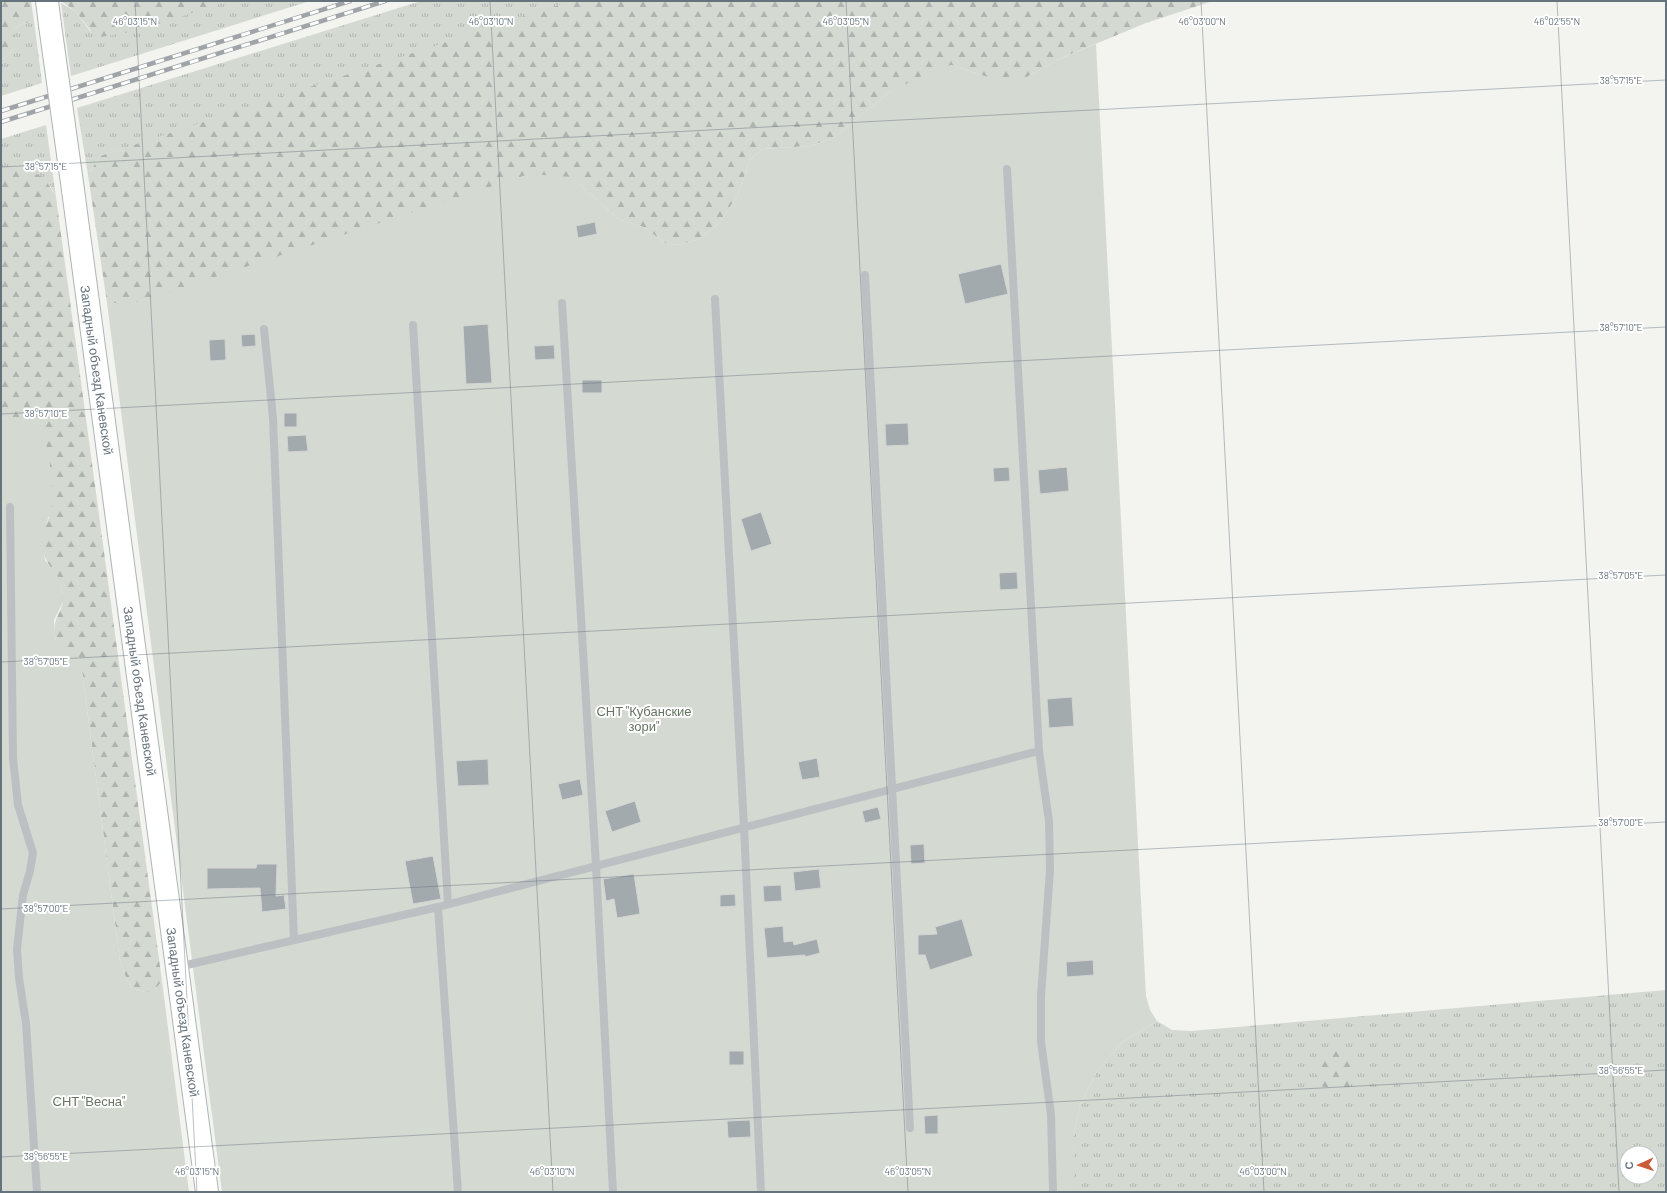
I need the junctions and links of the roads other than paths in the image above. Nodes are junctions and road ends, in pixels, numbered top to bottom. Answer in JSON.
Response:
{"nodes":[{"id":1,"x":46,"y":1,"type":"edge"},
{"id":2,"x":1007,"y":169,"type":"dead end"},
{"id":3,"x":865,"y":275,"type":"dead end"},
{"id":4,"x":715,"y":299,"type":"dead end"},
{"id":5,"x":562,"y":303,"type":"dead end"},
{"id":6,"x":413,"y":324,"type":"dead end"},
{"id":7,"x":264,"y":329,"type":"dead end"},
{"id":8,"x":10,"y":507,"type":"dead end"},
{"id":9,"x":1039,"y":750,"type":"junction"},
{"id":10,"x":892,"y":789,"type":"junction"},
{"id":11,"x":744,"y":827,"type":"junction"},
{"id":12,"x":596,"y":866,"type":"junction"},
{"id":13,"x":448,"y":904,"type":"junction"},
{"id":14,"x":438,"y":907,"type":"junction"},
{"id":15,"x":294,"y":940,"type":"junction"},
{"id":16,"x":177,"y":967,"type":"junction"},
{"id":17,"x":910,"y":1128,"type":"dead end"},
{"id":18,"x":37,"y":1192,"type":"edge"},
{"id":19,"x":207,"y":1192,"type":"edge"},
{"id":20,"x":458,"y":1192,"type":"edge"},
{"id":21,"x":613,"y":1192,"type":"edge"},
{"id":22,"x":761,"y":1192,"type":"edge"},
{"id":23,"x":1053,"y":1192,"type":"edge"}],
"edges":[{"from":1,"to":16,"type":"main road","name":"Западный объезд Каневской","bridge":true},
{"from":2,"to":9,"type":"lane"},
{"from":3,"to":10,"type":"lane"},
{"from":4,"to":11,"type":"lane"},
{"from":5,"to":12,"type":"lane"},
{"from":6,"to":13,"type":"lane"},
{"from":7,"to":15,"type":"lane"},
{"from":8,"to":18,"type":"lane"},
{"from":9,"to":10,"type":"lane"},
{"from":9,"to":23,"type":"lane"},
{"from":10,"to":11,"type":"lane"},
{"from":10,"to":17,"type":"lane"},
{"from":11,"to":12,"type":"lane"},
{"from":11,"to":22,"type":"lane"},
{"from":12,"to":13,"type":"lane"},
{"from":12,"to":21,"type":"lane"},
{"from":13,"to":14,"type":"lane"},
{"from":14,"to":15,"type":"lane"},
{"from":14,"to":20,"type":"lane"},
{"from":15,"to":16,"type":"lane"},
{"from":16,"to":19,"type":"main road","name":"Западный объезд Каневской"}]}
